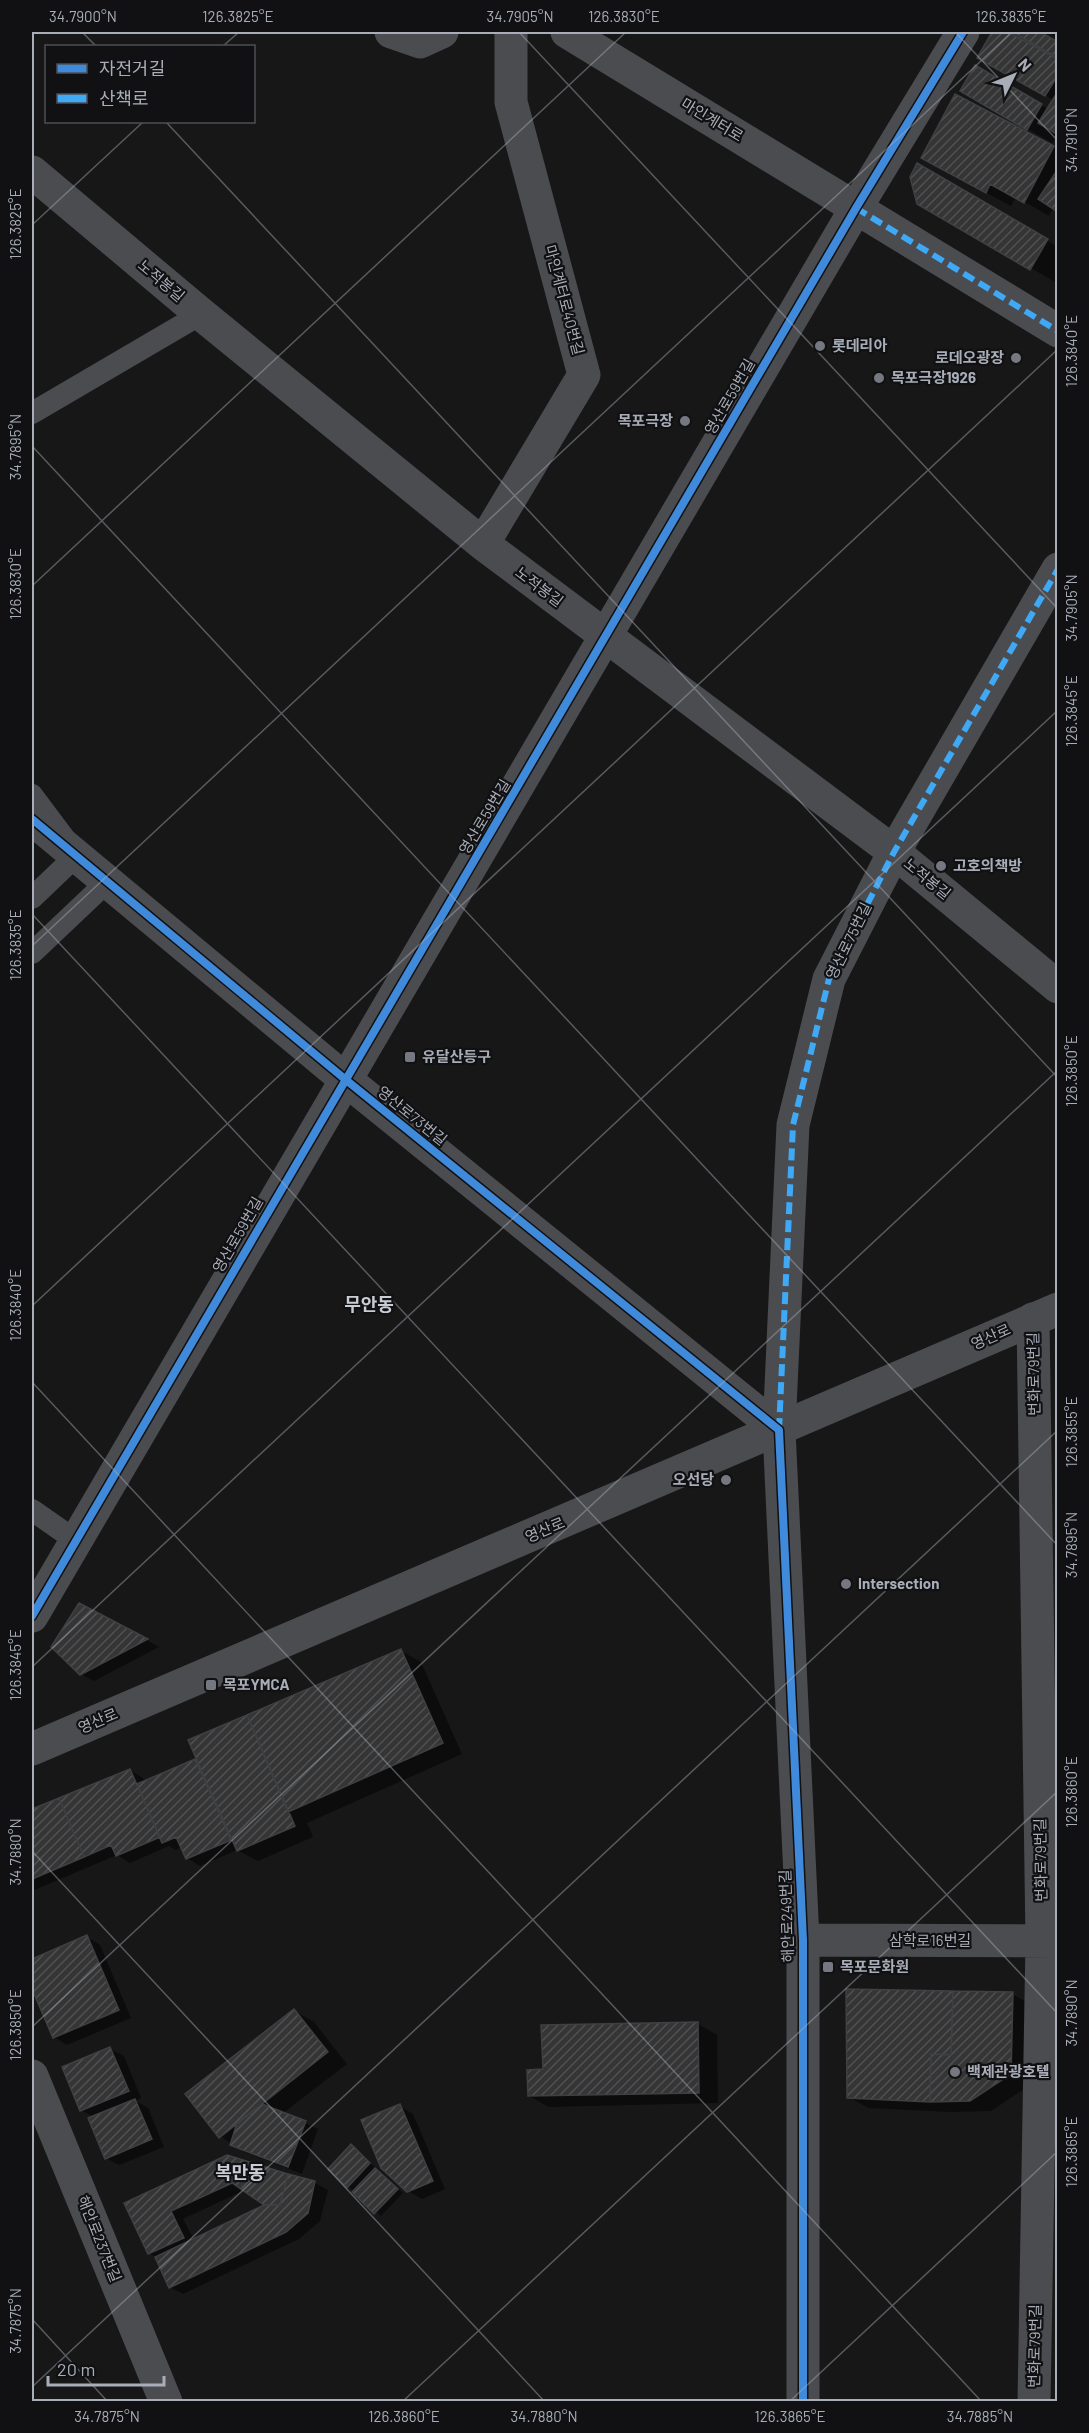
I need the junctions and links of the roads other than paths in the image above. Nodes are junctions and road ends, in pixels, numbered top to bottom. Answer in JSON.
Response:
{"nodes":[{"id":1,"x":391,"y":32,"type":"edge"},
{"id":2,"x":442,"y":32,"type":"edge"},
{"id":3,"x":511,"y":32,"type":"edge"},
{"id":4,"x":567,"y":32,"type":"edge"},
{"id":5,"x":963,"y":32,"type":"edge"},
{"id":6,"x":32,"y":172,"type":"edge"},
{"id":7,"x":856,"y":208,"type":"junction"},
{"id":8,"x":201,"y":314,"type":"junction"},
{"id":9,"x":1058,"y":331,"type":"edge"},
{"id":10,"x":32,"y":413,"type":"edge"},
{"id":11,"x":483,"y":544,"type":"junction"},
{"id":12,"x":1058,"y":569,"type":"edge"},
{"id":13,"x":606,"y":638,"type":"junction"},
{"id":14,"x":32,"y":795,"type":"edge"},
{"id":15,"x":32,"y":819,"type":"edge"},
{"id":16,"x":894,"y":852,"type":"junction"},
{"id":17,"x":77,"y":855,"type":"junction"},
{"id":18,"x":108,"y":881,"type":"junction"},
{"id":19,"x":32,"y":898,"type":"edge"},
{"id":20,"x":32,"y":953,"type":"edge"},
{"id":21,"x":1058,"y":987,"type":"edge"},
{"id":22,"x":346,"y":1080,"type":"junction"},
{"id":23,"x":1045,"y":1314,"type":"edge"},
{"id":24,"x":779,"y":1430,"type":"junction"},
{"id":25,"x":32,"y":1510,"type":"edge"},
{"id":26,"x":75,"y":1540,"type":"junction"},
{"id":27,"x":32,"y":1616,"type":"edge"},
{"id":28,"x":32,"y":1749,"type":"edge"},
{"id":29,"x":803,"y":1940,"type":"junction"},
{"id":30,"x":1050,"y":1941,"type":"edge"},
{"id":31,"x":32,"y":2076,"type":"edge"},
{"id":32,"x":166,"y":2402,"type":"edge"},
{"id":33,"x":803,"y":2402,"type":"edge"},
{"id":34,"x":1035,"y":2402,"type":"edge"}],
"edges":[{"from":1,"to":2,"type":"street"},
{"from":3,"to":11,"type":"street","name":"마인계터로40번길"},
{"from":4,"to":7,"type":"street","name":"마인계터로"},
{"from":5,"to":7,"type":"street","name":"영산로59번길"},
{"from":6,"to":8,"type":"street","name":"노적봉길"},
{"from":7,"to":9,"type":"street","name":"마인계터로"},
{"from":7,"to":13,"type":"street","name":"영산로59번길"},
{"from":8,"to":10,"type":"lane"},
{"from":8,"to":11,"type":"street","name":"노적봉길"},
{"from":11,"to":13,"type":"street","name":"노적봉길"},
{"from":12,"to":16,"type":"street","name":"영산로75번길"},
{"from":13,"to":16,"type":"street","name":"노적봉길"},
{"from":13,"to":22,"type":"street","name":"영산로59번길"},
{"from":14,"to":17,"type":"lane"},
{"from":15,"to":17,"type":"street","name":"영산로73번길"},
{"from":16,"to":21,"type":"street","name":"노적봉길"},
{"from":16,"to":24,"type":"street","name":"영산로75번길"},
{"from":17,"to":18,"type":"street","name":"영산로73번길"},
{"from":17,"to":19,"type":"lane"},
{"from":18,"to":20,"type":"lane"},
{"from":18,"to":22,"type":"street","name":"영산로73번길"},
{"from":22,"to":24,"type":"street","name":"영산로73번길"},
{"from":22,"to":26,"type":"street","name":"영산로59번길"},
{"from":23,"to":24,"type":"street","name":"영산로"},
{"from":23,"to":30,"type":"street","name":"번화로79번길"},
{"from":24,"to":28,"type":"street","name":"영산로"},
{"from":24,"to":29,"type":"street","name":"해안로249번길"},
{"from":25,"to":26,"type":"lane"},
{"from":26,"to":27,"type":"street","name":"영산로59번길"},
{"from":29,"to":30,"type":"street","name":"삼학로16번길"},
{"from":29,"to":33,"type":"street","name":"해안로249번길"},
{"from":30,"to":34,"type":"street","name":"번화로79번길"},
{"from":31,"to":32,"type":"street","name":"해안로237번길"}]}
